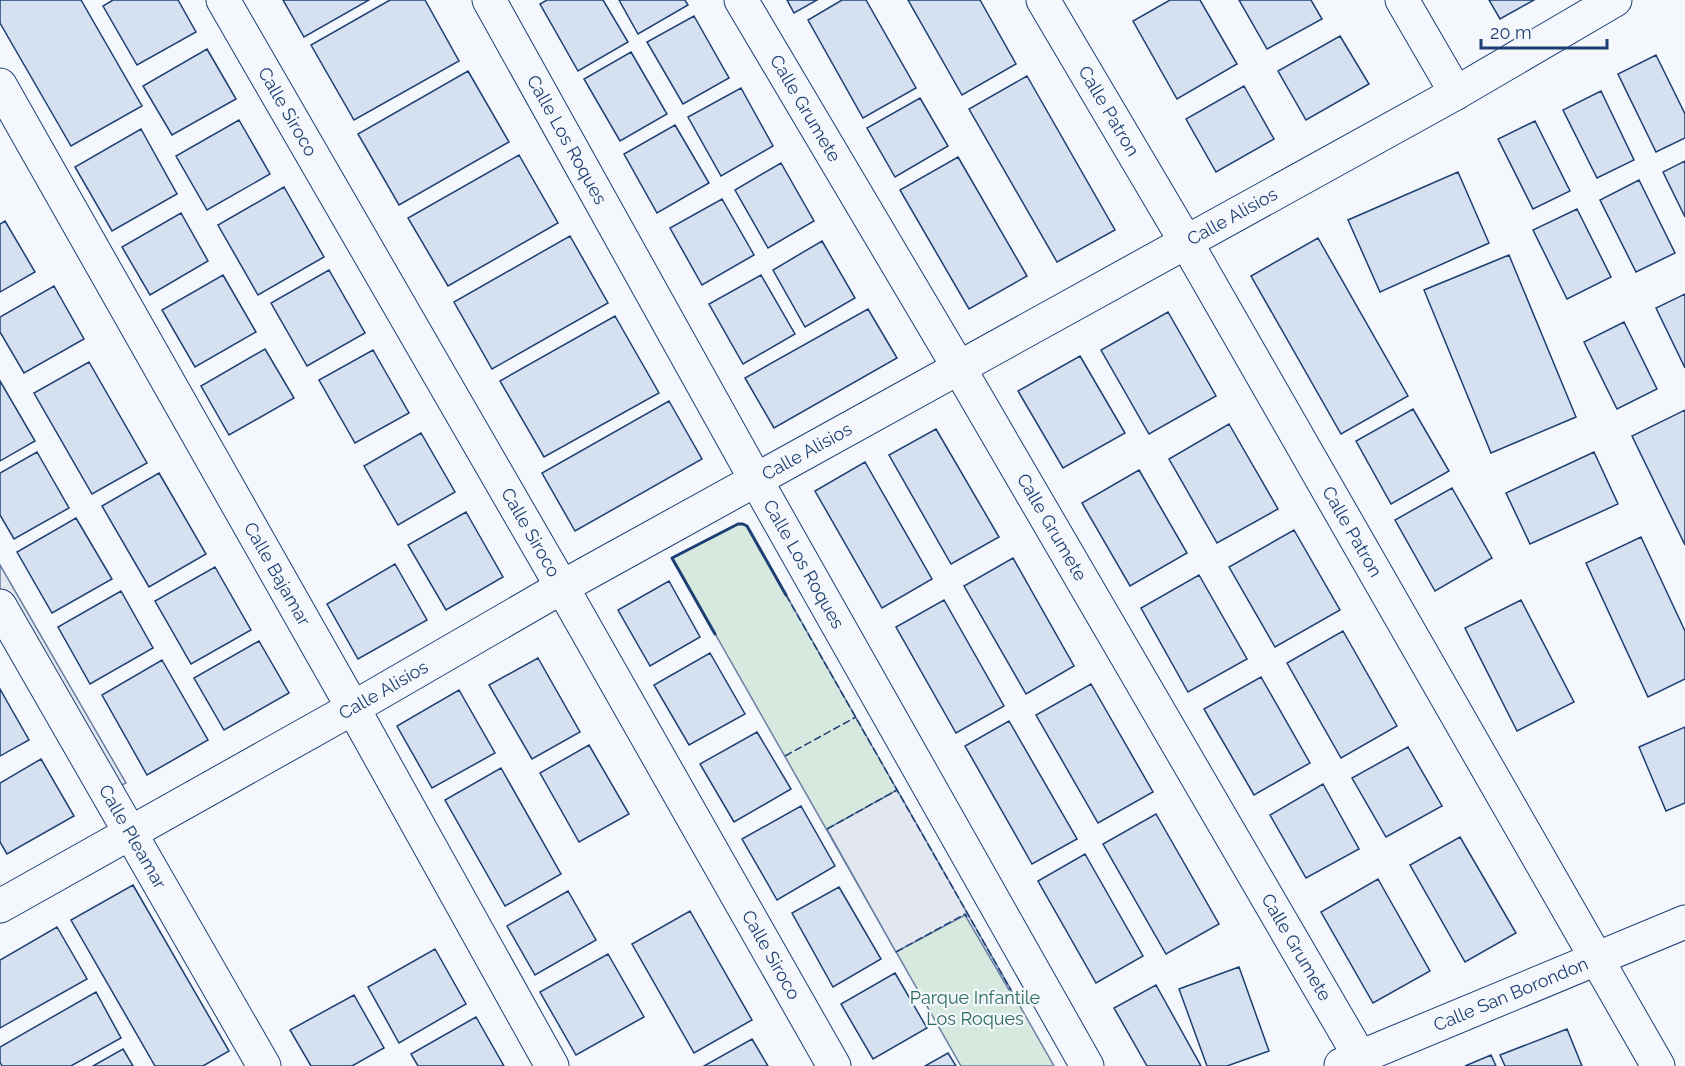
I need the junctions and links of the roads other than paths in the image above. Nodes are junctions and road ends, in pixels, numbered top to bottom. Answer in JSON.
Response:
{"nodes":[{"id":1,"x":223,"y":0,"type":"edge"},
{"id":2,"x":489,"y":0,"type":"edge"},
{"id":3,"x":741,"y":0,"type":"edge"},
{"id":4,"x":1043,"y":0,"type":"edge"},
{"id":5,"x":1402,"y":0,"type":"edge"},
{"id":6,"x":1615,"y":0,"type":"edge"},
{"id":7,"x":0,"y":85,"type":"edge"},
{"id":8,"x":1456,"y":93,"type":"junction"},
{"id":9,"x":1186,"y":242,"type":"junction"},
{"id":10,"x":959,"y":368,"type":"junction"},
{"id":11,"x":756,"y":480,"type":"junction"},
{"id":12,"x":562,"y":587,"type":"junction"},
{"id":13,"x":0,"y":606,"type":"edge"},
{"id":14,"x":353,"y":708,"type":"junction"},
{"id":15,"x":130,"y":832,"type":"junction"},
{"id":16,"x":0,"y":906,"type":"edge"},
{"id":17,"x":1685,"y":922,"type":"edge"},
{"id":18,"x":1597,"y":958,"type":"junction"},
{"id":19,"x":1349,"y":1062,"type":"edge"},
{"id":20,"x":264,"y":1066,"type":"edge"},
{"id":21,"x":552,"y":1066,"type":"edge"},
{"id":22,"x":834,"y":1066,"type":"edge"},
{"id":23,"x":1087,"y":1066,"type":"edge"},
{"id":24,"x":1658,"y":1066,"type":"edge"}],
"edges":[{"from":1,"to":12,"type":"street","name":"Calle Siroco"},
{"from":2,"to":11,"type":"street","name":"Calle Los Roques"},
{"from":3,"to":10,"type":"street","name":"Calle Grumete"},
{"from":4,"to":9,"type":"street","name":"Calle Patron"},
{"from":5,"to":8,"type":"street"},
{"from":6,"to":8,"type":"street","name":"Calle Alisios"},
{"from":7,"to":14,"type":"street","name":"Calle Bajamar"},
{"from":8,"to":9,"type":"street","name":"Calle Alisios"},
{"from":9,"to":10,"type":"street","name":"Calle Alisios"},
{"from":9,"to":18,"type":"street","name":"Calle Patron"},
{"from":10,"to":11,"type":"street","name":"Calle Alisios"},
{"from":10,"to":19,"type":"street","name":"Calle Grumete"},
{"from":11,"to":12,"type":"street","name":"Calle Alisios"},
{"from":11,"to":23,"type":"street","name":"Calle Los Roques"},
{"from":12,"to":14,"type":"street","name":"Calle Alisios"},
{"from":12,"to":22,"type":"street","name":"Calle Siroco"},
{"from":13,"to":15,"type":"street","name":"Calle Pleamar"},
{"from":14,"to":15,"type":"street","name":"Calle Alisios"},
{"from":14,"to":21,"type":"street","name":"Calle Bajamar"},
{"from":15,"to":16,"type":"street","name":"Calle Alisios"},
{"from":15,"to":20,"type":"street","name":"Calle Pleamar"},
{"from":17,"to":18,"type":"street","name":"Calle San Borondon"},
{"from":18,"to":19,"type":"street","name":"Calle San Borondon"},
{"from":18,"to":24,"type":"street","name":"Calle Patron"}]}
